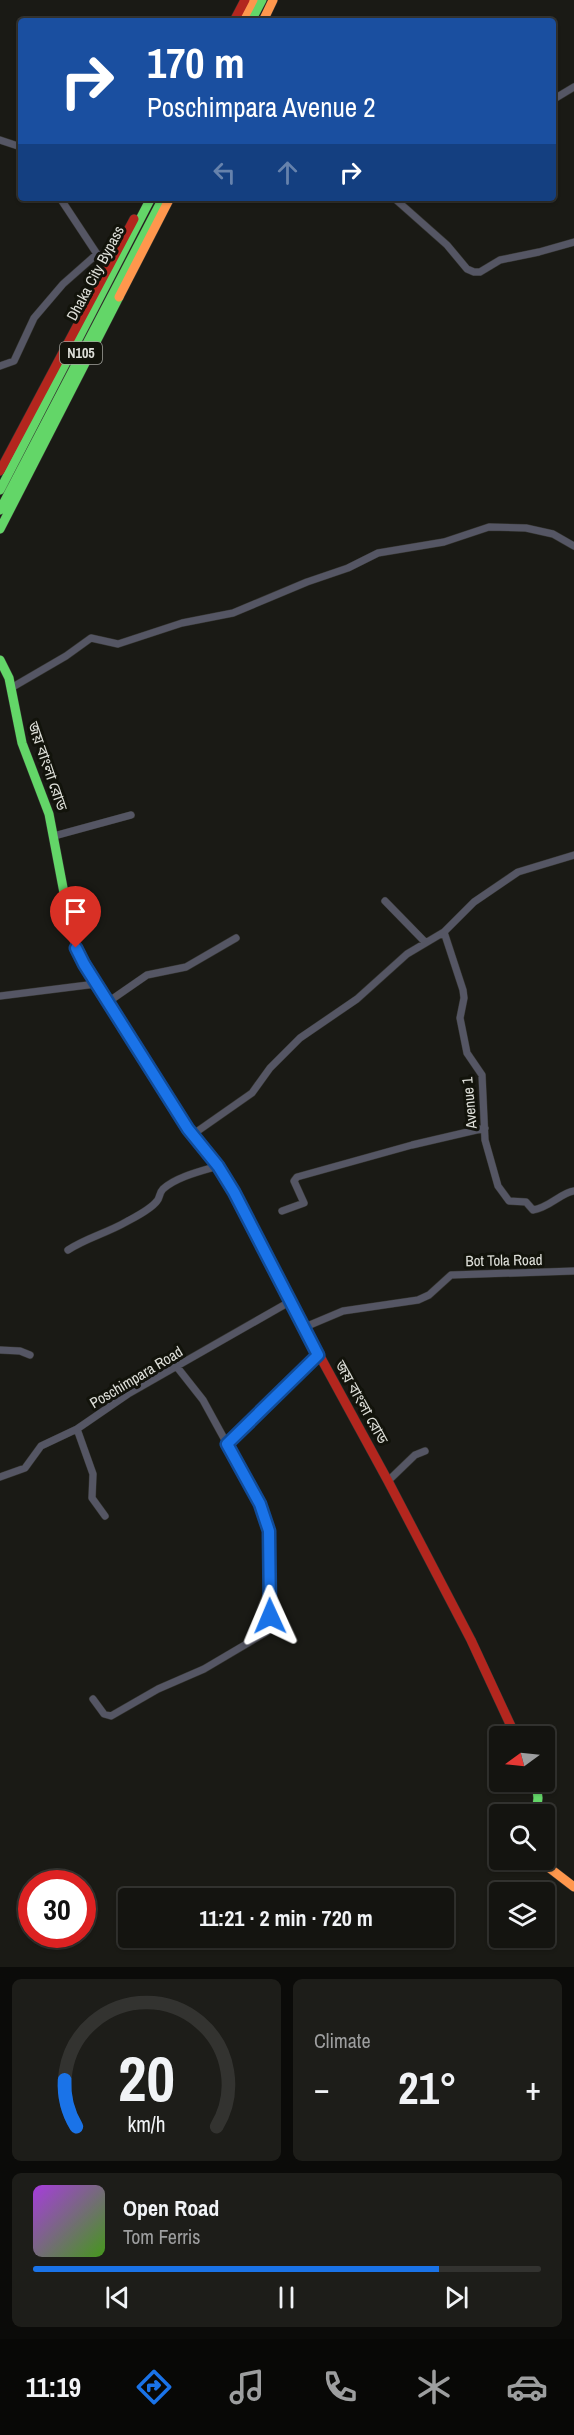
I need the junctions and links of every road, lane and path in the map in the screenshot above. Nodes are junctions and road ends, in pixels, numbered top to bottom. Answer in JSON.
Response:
{"nodes":[{"id":1,"x":245,"y":0,"type":"edge"},
{"id":2,"x":253,"y":0,"type":"edge"},
{"id":3,"x":262,"y":0,"type":"edge"},
{"id":4,"x":273,"y":0,"type":"edge"},
{"id":5,"x":236,"y":18,"type":"edge"},
{"id":6,"x":244,"y":18,"type":"edge"},
{"id":7,"x":253,"y":18,"type":"edge"},
{"id":8,"x":264,"y":18,"type":"edge"},
{"id":9,"x":574,"y":87,"type":"edge"},
{"id":10,"x":556,"y":98,"type":"edge"},
{"id":11,"x":0,"y":140,"type":"edge"},
{"id":12,"x":18,"y":146,"type":"edge"},
{"id":13,"x":62,"y":201,"type":"edge"},
{"id":14,"x":143,"y":201,"type":"edge"},
{"id":15,"x":149,"y":201,"type":"edge"},
{"id":16,"x":161,"y":201,"type":"edge"},
{"id":17,"x":168,"y":201,"type":"edge"},
{"id":18,"x":397,"y":201,"type":"edge"},
{"id":19,"x":574,"y":242,"type":"edge"},
{"id":20,"x":97,"y":254,"type":"junction"},
{"id":21,"x":113,"y":258,"type":"junction"},
{"id":22,"x":0,"y":366,"type":"edge"},
{"id":23,"x":0,"y":471,"type":"edge"},
{"id":24,"x":0,"y":490,"type":"edge"},
{"id":25,"x":0,"y":510,"type":"edge"},
{"id":26,"x":0,"y":528,"type":"edge"},
{"id":27,"x":574,"y":546,"type":"edge"},
{"id":28,"x":0,"y":660,"type":"edge"},
{"id":29,"x":11,"y":688,"type":"junction"},
{"id":30,"x":131,"y":815,"type":"dead end"},
{"id":31,"x":54,"y":836,"type":"junction"},
{"id":32,"x":574,"y":855,"type":"edge"},
{"id":33,"x":385,"y":901,"type":"dead end"},
{"id":34,"x":444,"y":932,"type":"junction"},
{"id":35,"x":236,"y":938,"type":"dead end"},
{"id":36,"x":425,"y":942,"type":"junction"},
{"id":37,"x":96,"y":984,"type":"junction"},
{"id":38,"x":0,"y":996,"type":"edge"},
{"id":39,"x":108,"y":1002,"type":"junction"},
{"id":40,"x":485,"y":1128,"type":"junction"},
{"id":41,"x":192,"y":1135,"type":"junction"},
{"id":42,"x":218,"y":1166,"type":"junction"},
{"id":43,"x":574,"y":1191,"type":"edge"},
{"id":44,"x":282,"y":1210,"type":"dead end"},
{"id":45,"x":68,"y":1250,"type":"dead end"},
{"id":46,"x":574,"y":1270,"type":"edge"},
{"id":47,"x":291,"y":1301,"type":"junction"},
{"id":48,"x":305,"y":1327,"type":"junction"},
{"id":49,"x":0,"y":1350,"type":"edge"},
{"id":50,"x":318,"y":1355,"type":"junction"},
{"id":51,"x":30,"y":1356,"type":"dead end"},
{"id":52,"x":177,"y":1367,"type":"junction"},
{"id":53,"x":77,"y":1429,"type":"junction"},
{"id":54,"x":227,"y":1444,"type":"junction"},
{"id":55,"x":425,"y":1451,"type":"dead end"},
{"id":56,"x":0,"y":1477,"type":"edge"},
{"id":57,"x":388,"y":1481,"type":"junction"},
{"id":58,"x":105,"y":1516,"type":"dead end"},
{"id":59,"x":93,"y":1699,"type":"dead end"},
{"id":60,"x":511,"y":1726,"type":"edge"},
{"id":61,"x":552,"y":1870,"type":"edge"},
{"id":62,"x":574,"y":1887,"type":"edge"}],
"edges":[{"from":1,"to":5,"type":"main road"},
{"from":2,"to":6,"type":"main road"},
{"from":3,"to":7,"type":"main road"},
{"from":4,"to":8,"type":"main road"},
{"from":9,"to":10,"type":"street"},
{"from":11,"to":12,"type":"street"},
{"from":13,"to":20,"type":"street"},
{"from":14,"to":21,"type":"main road"},
{"from":15,"to":24,"type":"main road","name":"Dhaka City Bypass","number":"N105"},
{"from":16,"to":25,"type":"main road","number":"N105"},
{"from":17,"to":26,"type":"main road"},
{"from":18,"to":19,"type":"street"},
{"from":20,"to":21,"type":"street"},
{"from":20,"to":22,"type":"street"},
{"from":21,"to":23,"type":"main road"},
{"from":27,"to":29,"type":"street"},
{"from":28,"to":29,"type":"main road","name":"জয় বাংলা রোড"},
{"from":29,"to":31,"type":"main road","name":"জয় বাংলা রোড"},
{"from":30,"to":31,"type":"street"},
{"from":31,"to":37,"type":"main road","name":"জয় বাংলা রোড"},
{"from":32,"to":34,"type":"street"},
{"from":33,"to":36,"type":"street"},
{"from":34,"to":36,"type":"street"},
{"from":34,"to":40,"type":"street","name":"Avenue 1"},
{"from":35,"to":39,"type":"street"},
{"from":36,"to":41,"type":"street"},
{"from":37,"to":38,"type":"street"},
{"from":37,"to":39,"type":"main road","name":"জয় বাংলা রোড"},
{"from":39,"to":41,"type":"main road","name":"জয় বাংলা রোড"},
{"from":40,"to":43,"type":"street","name":"Avenue 1"},
{"from":40,"to":44,"type":"street"},
{"from":41,"to":42,"type":"main road","name":"জয় বাংলা রোড"},
{"from":42,"to":45,"type":"street"},
{"from":42,"to":47,"type":"main road","name":"জয় বাংলা রোড"},
{"from":46,"to":48,"type":"street","name":"Bot Tola Road"},
{"from":47,"to":48,"type":"main road","name":"জয় বাংলা রোড"},
{"from":47,"to":52,"type":"street","name":"Poschimpara Road"},
{"from":48,"to":50,"type":"main road","name":"জয় বাংলা রোড"},
{"from":49,"to":51,"type":"street"},
{"from":50,"to":54,"type":"street"},
{"from":50,"to":57,"type":"main road","name":"জয় বাংলা রোড"},
{"from":52,"to":53,"type":"street","name":"Poschimpara Road"},
{"from":52,"to":54,"type":"street"},
{"from":53,"to":56,"type":"street","name":"Poschimpara Road"},
{"from":53,"to":58,"type":"street"},
{"from":54,"to":59,"type":"street"},
{"from":55,"to":57,"type":"street"},
{"from":57,"to":60,"type":"main road","name":"জয় বাংলা রোড"},
{"from":61,"to":62,"type":"main road"}]}
